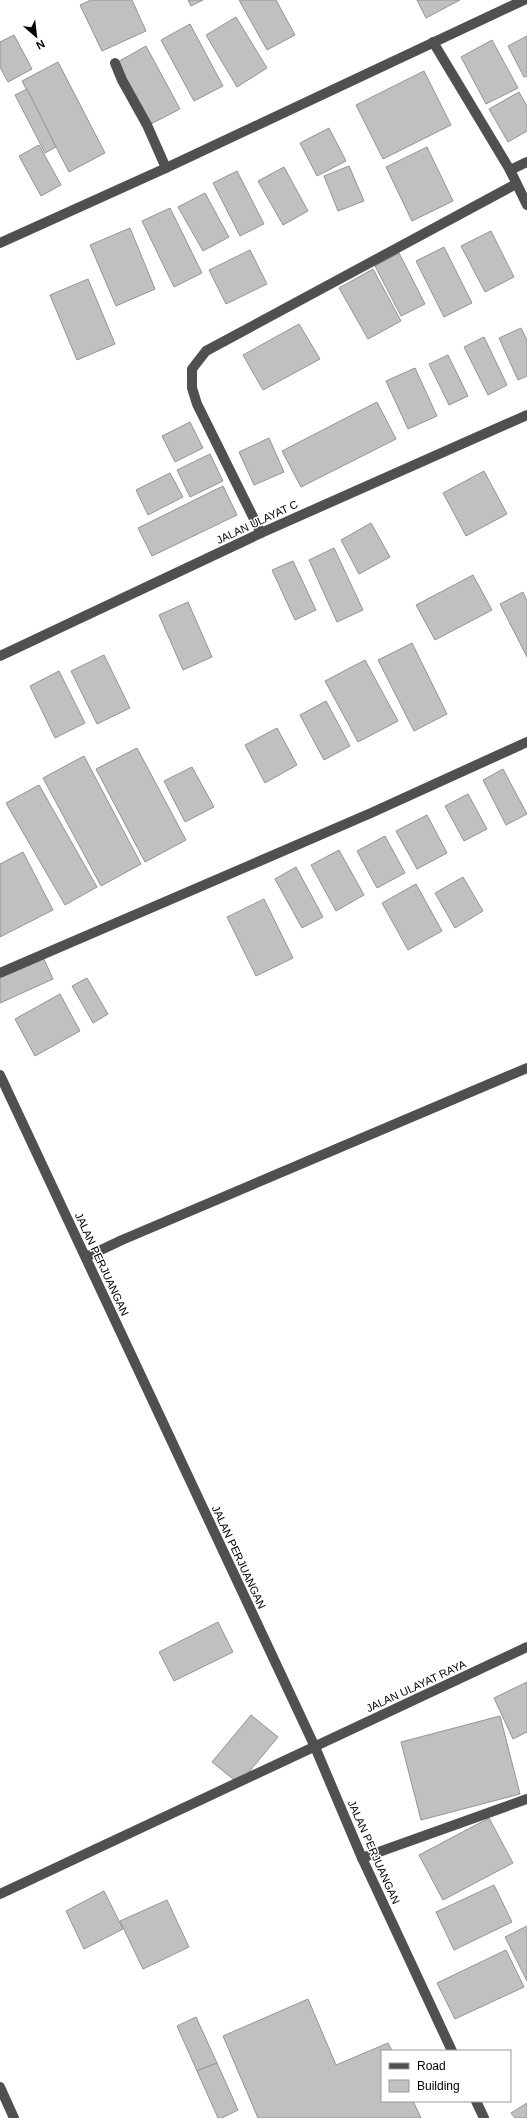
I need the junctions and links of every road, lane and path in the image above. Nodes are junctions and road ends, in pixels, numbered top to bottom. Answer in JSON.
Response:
{"nodes":[{"id":1,"x":524,"y":0,"type":"edge"},
{"id":2,"x":433,"y":42,"type":"junction"},
{"id":3,"x":115,"y":63,"type":"dead end"},
{"id":4,"x":527,"y":162,"type":"edge"},
{"id":5,"x":166,"y":168,"type":"junction"},
{"id":6,"x":510,"y":170,"type":"junction"},
{"id":7,"x":516,"y":184,"type":"junction"},
{"id":8,"x":527,"y":205,"type":"edge"},
{"id":9,"x":0,"y":243,"type":"edge"},
{"id":10,"x":527,"y":415,"type":"edge"},
{"id":11,"x":261,"y":533,"type":"junction"},
{"id":12,"x":0,"y":656,"type":"edge"},
{"id":13,"x":527,"y":742,"type":"edge"},
{"id":14,"x":0,"y":973,"type":"edge"},
{"id":15,"x":527,"y":1068,"type":"edge"},
{"id":16,"x":0,"y":1075,"type":"edge"},
{"id":17,"x":86,"y":1257,"type":"junction"},
{"id":18,"x":527,"y":1647,"type":"edge"},
{"id":19,"x":315,"y":1747,"type":"junction"},
{"id":20,"x":527,"y":1799,"type":"edge"},
{"id":21,"x":362,"y":1858,"type":"junction"},
{"id":22,"x":0,"y":1894,"type":"edge"},
{"id":23,"x":452,"y":2050,"type":"edge"},
{"id":24,"x":0,"y":2087,"type":"edge"},
{"id":25,"x":476,"y":2102,"type":"edge"},
{"id":26,"x":14,"y":2118,"type":"edge"},
{"id":27,"x":484,"y":2118,"type":"edge"}],
"edges":[{"from":1,"to":2,"type":"street"},
{"from":2,"to":5,"type":"street"},
{"from":2,"to":6,"type":"street"},
{"from":3,"to":5,"type":"street"},
{"from":4,"to":6,"type":"street"},
{"from":5,"to":9,"type":"street"},
{"from":6,"to":7,"type":"street"},
{"from":7,"to":8,"type":"street"},
{"from":7,"to":11,"type":"street"},
{"from":10,"to":11,"type":"street","name":"JALAN ULAYAT C"},
{"from":11,"to":12,"type":"street","name":"JALAN ULAYAT C"},
{"from":13,"to":14,"type":"street"},
{"from":15,"to":17,"type":"street"},
{"from":16,"to":17,"type":"street","name":"JALAN PERJUANGAN"},
{"from":17,"to":19,"type":"street","name":"JALAN PERJUANGAN"},
{"from":18,"to":19,"type":"street","name":"JALAN ULAYAT RAYA"},
{"from":19,"to":21,"type":"street","name":"JALAN PERJUANGAN"},
{"from":19,"to":22,"type":"street","name":"JALAN ULAYAT RAYA"},
{"from":20,"to":21,"type":"street"},
{"from":21,"to":23,"type":"street","name":"JALAN PERJUANGAN"},
{"from":24,"to":26,"type":"street"},
{"from":25,"to":27,"type":"street"}]}
